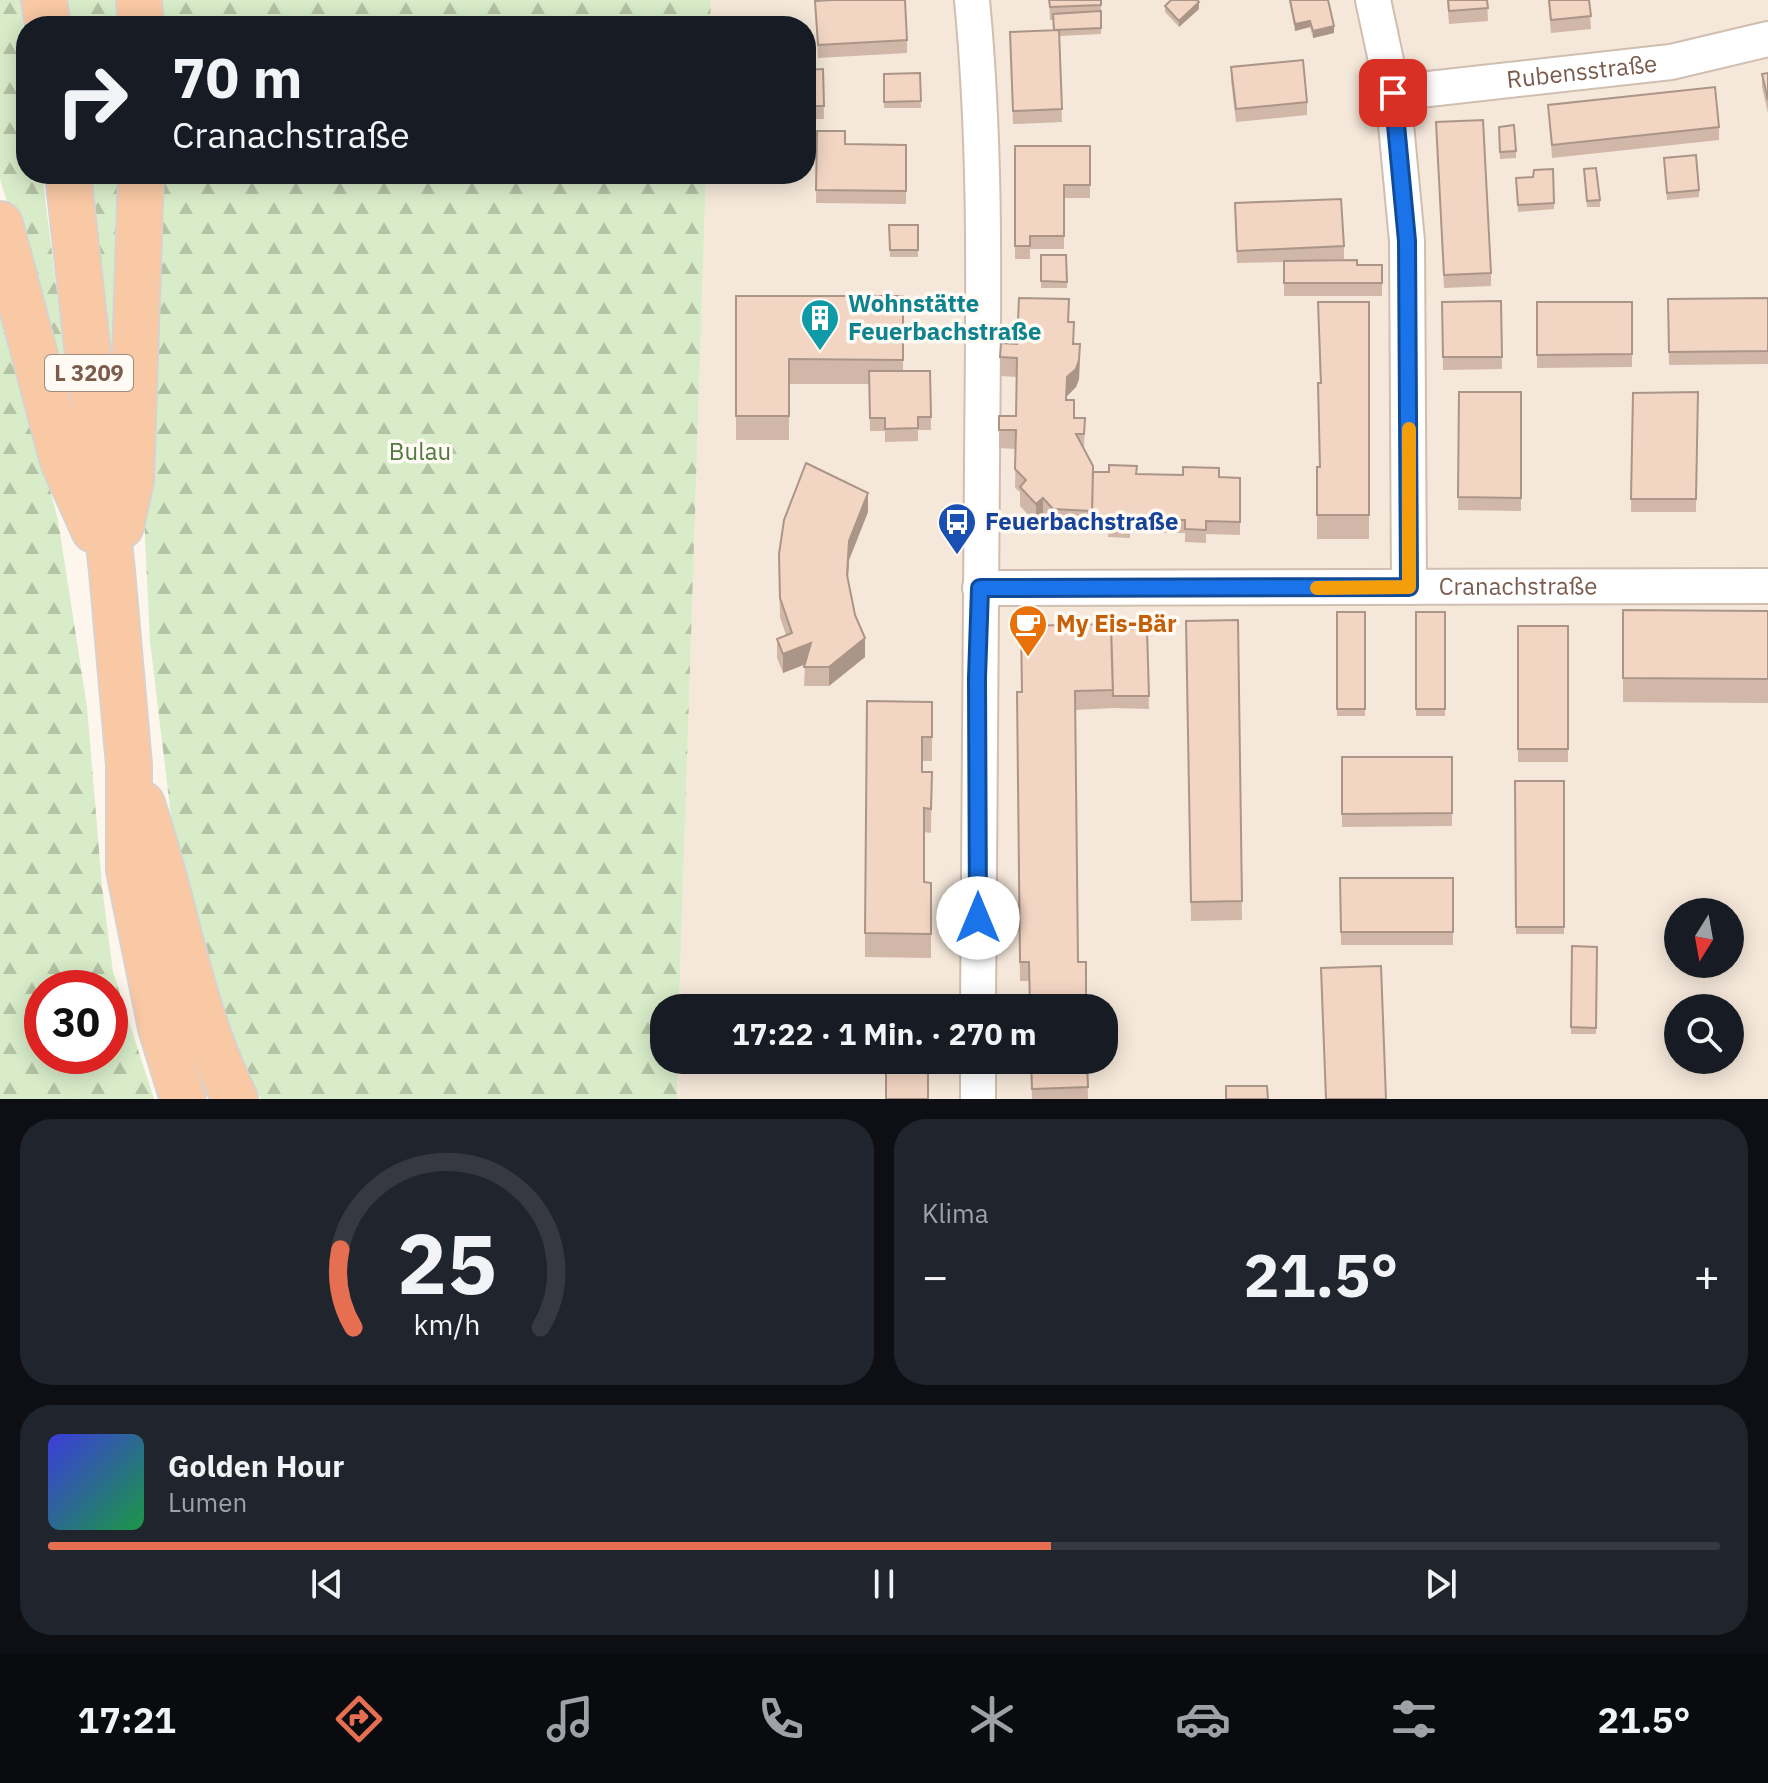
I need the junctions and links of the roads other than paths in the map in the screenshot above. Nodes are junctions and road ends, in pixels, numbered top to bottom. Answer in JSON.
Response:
{"nodes":[{"id":1,"x":972,"y":0,"type":"edge"},
{"id":2,"x":1373,"y":0,"type":"edge"},
{"id":3,"x":1768,"y":39,"type":"edge"},
{"id":4,"x":1393,"y":93,"type":"junction"},
{"id":5,"x":69,"y":184,"type":"edge"},
{"id":6,"x":141,"y":184,"type":"edge"},
{"id":7,"x":0,"y":224,"type":"edge"},
{"id":8,"x":112,"y":571,"type":"junction"},
{"id":9,"x":1768,"y":586,"type":"edge"},
{"id":10,"x":1409,"y":587,"type":"junction"},
{"id":11,"x":980,"y":588,"type":"junction"},
{"id":12,"x":129,"y":765,"type":"junction"},
{"id":13,"x":978,"y":994,"type":"edge"},
{"id":14,"x":161,"y":1028,"type":"junction"},
{"id":15,"x":978,"y":1074,"type":"edge"},
{"id":16,"x":156,"y":1099,"type":"edge"},
{"id":17,"x":183,"y":1099,"type":"edge"},
{"id":18,"x":235,"y":1099,"type":"edge"},
{"id":19,"x":978,"y":1099,"type":"edge"}],
"edges":[{"from":1,"to":11,"type":"street"},
{"from":2,"to":4,"type":"street"},
{"from":3,"to":4,"type":"street","name":"Rubensstraße"},
{"from":4,"to":10,"type":"street"},
{"from":5,"to":8,"type":"highway","number":"L 3209"},
{"from":6,"to":8,"type":"highway"},
{"from":7,"to":8,"type":"highway","number":"L 3209"},
{"from":8,"to":12,"type":"highway","number":"L 3209"},
{"from":9,"to":10,"type":"street","name":"Cranachstraße"},
{"from":10,"to":11,"type":"street","name":"Cranachstraße"},
{"from":11,"to":13,"type":"street"},
{"from":12,"to":14,"type":"highway","number":"L 3209"},
{"from":12,"to":18,"type":"highway","number":"L 3209"},
{"from":14,"to":16,"type":"highway"},
{"from":14,"to":17,"type":"highway","number":"L 3209"},
{"from":15,"to":19,"type":"street"}]}
